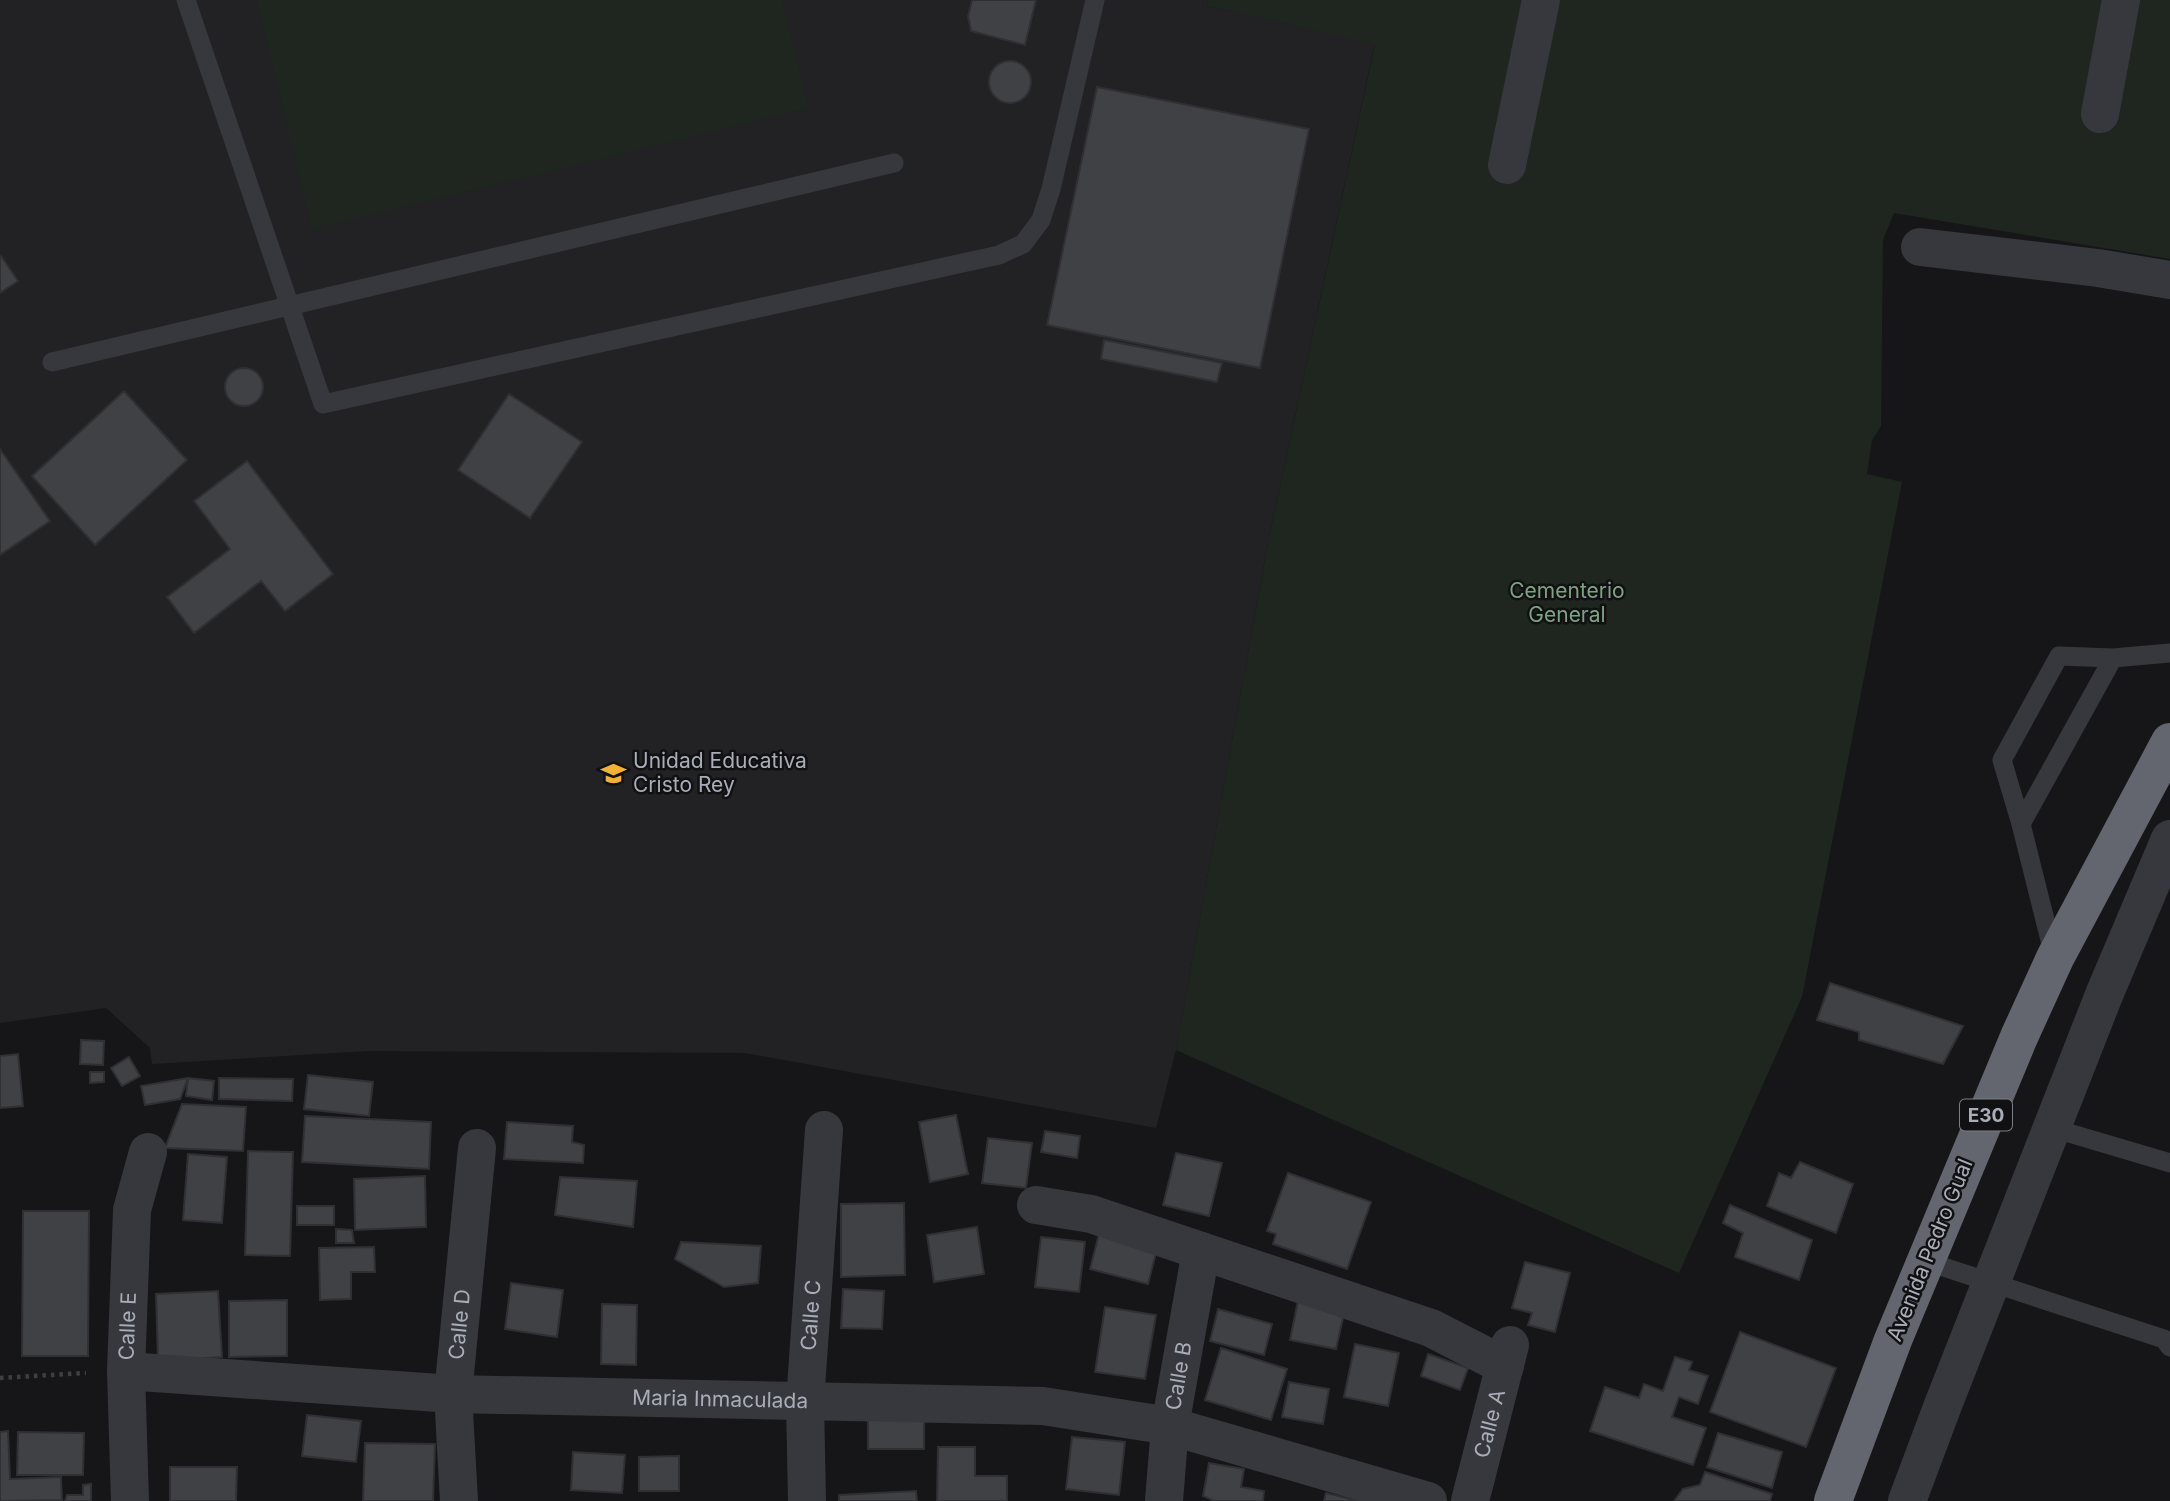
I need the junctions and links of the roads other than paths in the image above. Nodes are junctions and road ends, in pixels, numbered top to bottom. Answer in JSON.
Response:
{"nodes":[{"id":1,"x":186,"y":0,"type":"edge"},
{"id":2,"x":1095,"y":0,"type":"edge"},
{"id":3,"x":1541,"y":0,"type":"edge"},
{"id":4,"x":2121,"y":0,"type":"edge"},
{"id":5,"x":2099,"y":114,"type":"dead end"},
{"id":6,"x":894,"y":163,"type":"dead end"},
{"id":7,"x":1507,"y":165,"type":"dead end"},
{"id":8,"x":1920,"y":247,"type":"dead end"},
{"id":9,"x":2170,"y":280,"type":"edge"},
{"id":10,"x":290,"y":306,"type":"junction"},
{"id":11,"x":52,"y":362,"type":"dead end"},
{"id":12,"x":2170,"y":653,"type":"edge"},
{"id":13,"x":2113,"y":658,"type":"junction"},
{"id":14,"x":2170,"y":742,"type":"edge"},
{"id":15,"x":2131,"y":814,"type":"junction"},
{"id":16,"x":2021,"y":824,"type":"junction"},
{"id":17,"x":2170,"y":824,"type":"edge"},
{"id":18,"x":2170,"y":839,"type":"edge"},
{"id":19,"x":2055,"y":958,"type":"junction"},
{"id":20,"x":2052,"y":1128,"type":"junction"},
{"id":21,"x":824,"y":1130,"type":"dead end"},
{"id":22,"x":477,"y":1148,"type":"dead end"},
{"id":23,"x":148,"y":1152,"type":"dead end"},
{"id":24,"x":2170,"y":1163,"type":"edge"},
{"id":25,"x":1036,"y":1205,"type":"dead end"},
{"id":26,"x":1201,"y":1251,"type":"junction"},
{"id":27,"x":1925,"y":1261,"type":"junction"},
{"id":28,"x":1991,"y":1283,"type":"junction"},
{"id":29,"x":2170,"y":1347,"type":"edge"},
{"id":30,"x":126,"y":1371,"type":"junction"},
{"id":31,"x":453,"y":1394,"type":"junction"},
{"id":32,"x":805,"y":1402,"type":"junction"},
{"id":33,"x":1170,"y":1426,"type":"junction"},
{"id":34,"x":130,"y":1501,"type":"edge"},
{"id":35,"x":459,"y":1501,"type":"edge"},
{"id":36,"x":807,"y":1501,"type":"edge"},
{"id":37,"x":1164,"y":1501,"type":"edge"},
{"id":38,"x":1428,"y":1501,"type":"edge"},
{"id":39,"x":1470,"y":1501,"type":"edge"},
{"id":40,"x":1833,"y":1501,"type":"edge"},
{"id":41,"x":1908,"y":1501,"type":"edge"}],
"edges":[{"from":1,"to":10,"type":"lane"},
{"from":2,"to":10,"type":"lane"},
{"from":3,"to":7,"type":"street"},
{"from":4,"to":5,"type":"street"},
{"from":6,"to":10,"type":"lane"},
{"from":8,"to":9,"type":"street"},
{"from":10,"to":11,"type":"lane"},
{"from":12,"to":13,"type":"lane"},
{"from":13,"to":16,"type":"lane"},
{"from":13,"to":16,"type":"lane"},
{"from":14,"to":15,"type":"highway","name":"Avenida Pedro Gual","number":"E30"},
{"from":15,"to":17,"type":"street"},
{"from":15,"to":19,"type":"highway","name":"Avenida Pedro Gual","number":"E30"},
{"from":16,"to":19,"type":"lane"},
{"from":18,"to":20,"type":"street"},
{"from":19,"to":27,"type":"highway","name":"Avenida Pedro Gual","number":"E30"},
{"from":20,"to":24,"type":"lane"},
{"from":20,"to":28,"type":"street"},
{"from":21,"to":32,"type":"street","name":"Calle C"},
{"from":22,"to":31,"type":"street","name":"Calle D"},
{"from":23,"to":30,"type":"street","name":"Calle E"},
{"from":25,"to":26,"type":"street"},
{"from":26,"to":33,"type":"street","name":"Calle B"},
{"from":26,"to":39,"type":"street","name":"Calle A"},
{"from":27,"to":28,"type":"lane"},
{"from":27,"to":40,"type":"highway","name":"Avenida Pedro Gual","number":"E30"},
{"from":28,"to":29,"type":"lane"},
{"from":28,"to":41,"type":"street"},
{"from":30,"to":31,"type":"street","name":"Maria Inmaculada"},
{"from":30,"to":34,"type":"street","name":"Calle E"},
{"from":31,"to":32,"type":"street","name":"Maria Inmaculada"},
{"from":31,"to":35,"type":"street","name":"Calle D"},
{"from":32,"to":33,"type":"street","name":"Maria Inmaculada"},
{"from":32,"to":36,"type":"street","name":"Calle C"},
{"from":33,"to":37,"type":"street","name":"Calle B"},
{"from":33,"to":38,"type":"street","name":"Maria Inmaculada"}]}
